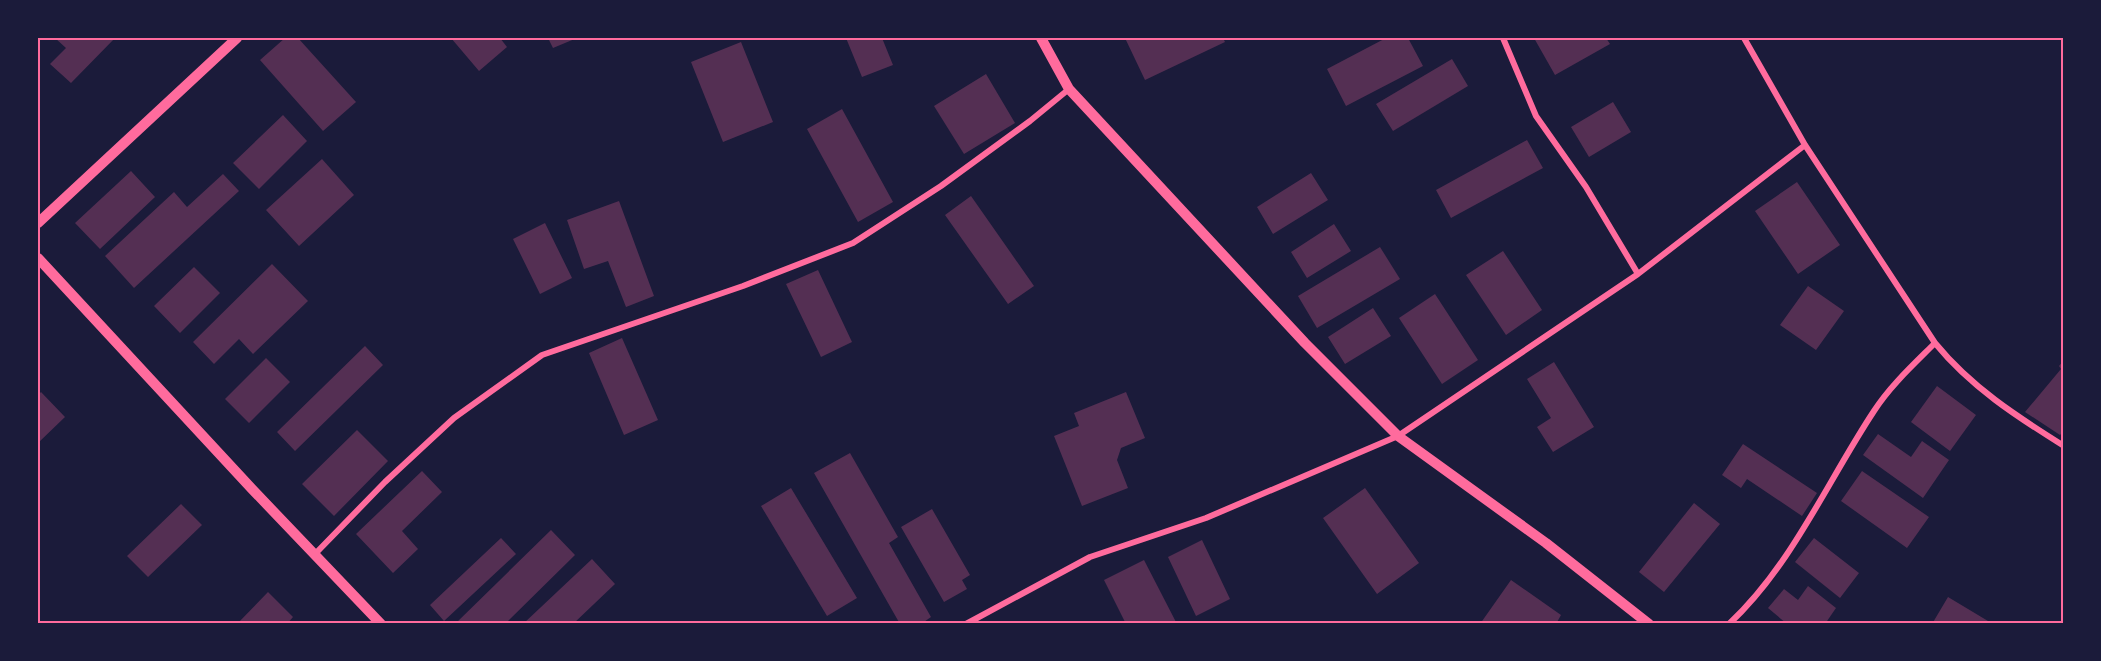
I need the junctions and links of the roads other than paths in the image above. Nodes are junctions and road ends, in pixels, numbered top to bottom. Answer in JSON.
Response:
{"nodes":[{"id":1,"x":237,"y":38,"type":"edge"},
{"id":2,"x":1041,"y":38,"type":"edge"},
{"id":3,"x":1503,"y":38,"type":"edge"},
{"id":4,"x":1744,"y":38,"type":"edge"},
{"id":5,"x":1069,"y":89,"type":"junction"},
{"id":6,"x":1805,"y":145,"type":"junction"},
{"id":7,"x":38,"y":223,"type":"edge"},
{"id":8,"x":38,"y":258,"type":"edge"},
{"id":9,"x":1638,"y":274,"type":"junction"},
{"id":10,"x":1935,"y":343,"type":"junction"},
{"id":11,"x":1398,"y":436,"type":"junction"},
{"id":12,"x":2064,"y":446,"type":"edge"},
{"id":13,"x":315,"y":554,"type":"junction"},
{"id":14,"x":381,"y":624,"type":"edge"},
{"id":15,"x":966,"y":624,"type":"edge"},
{"id":16,"x":1649,"y":624,"type":"edge"},
{"id":17,"x":1729,"y":624,"type":"edge"}],
"edges":[{"from":1,"to":7,"type":"street"},
{"from":2,"to":5,"type":"street"},
{"from":3,"to":9,"type":"street"},
{"from":4,"to":6,"type":"street"},
{"from":5,"to":11,"type":"street"},
{"from":5,"to":13,"type":"street"},
{"from":6,"to":9,"type":"street"},
{"from":6,"to":10,"type":"street"},
{"from":8,"to":13,"type":"street"},
{"from":9,"to":11,"type":"street"},
{"from":10,"to":12,"type":"street"},
{"from":10,"to":17,"type":"street"},
{"from":11,"to":15,"type":"street"},
{"from":11,"to":16,"type":"street"},
{"from":13,"to":14,"type":"street"}]}
